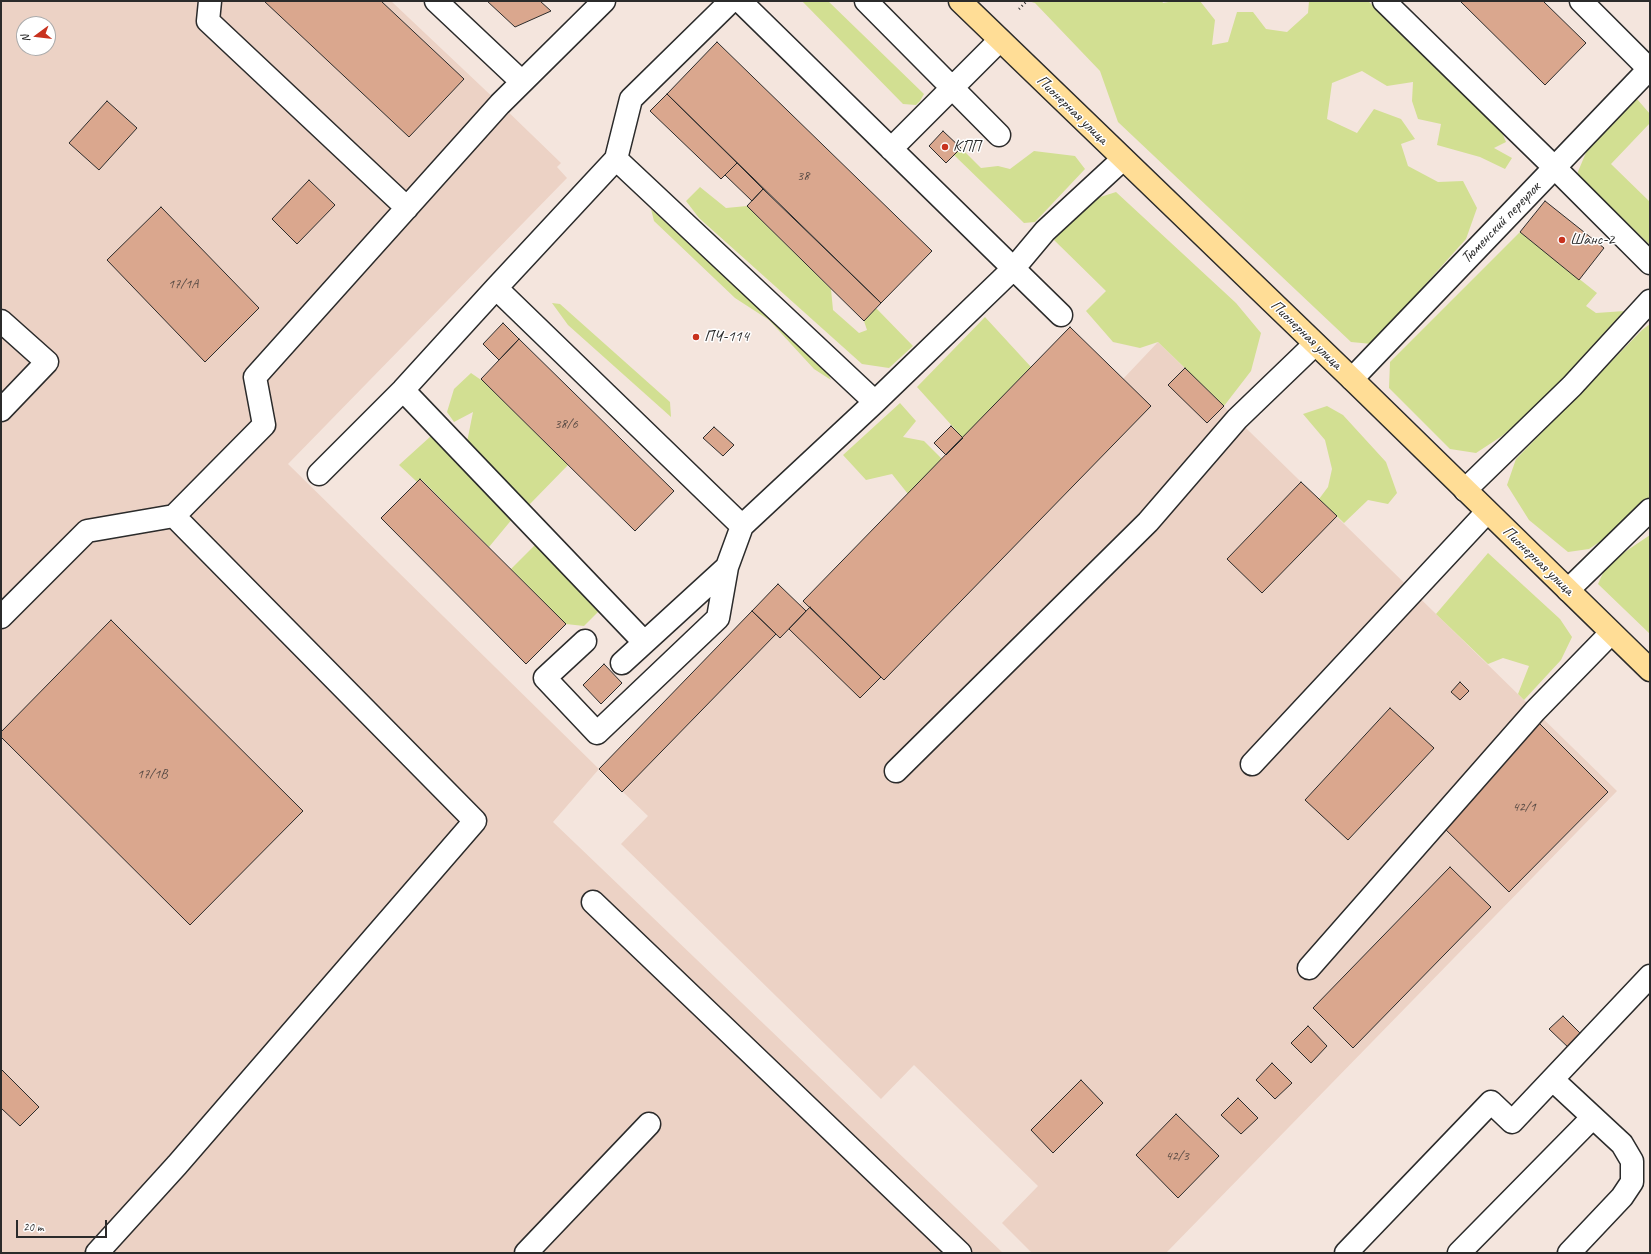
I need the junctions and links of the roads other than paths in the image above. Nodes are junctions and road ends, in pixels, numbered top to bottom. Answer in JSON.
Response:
{"nodes":[{"id":1,"x":210,"y":1,"type":"edge"},
{"id":2,"x":436,"y":1,"type":"edge"},
{"id":3,"x":731,"y":1,"type":"edge"},
{"id":4,"x":740,"y":1,"type":"edge"},
{"id":5,"x":866,"y":1,"type":"edge"},
{"id":6,"x":960,"y":1,"type":"edge"},
{"id":7,"x":1384,"y":1,"type":"edge"},
{"id":8,"x":1581,"y":1,"type":"edge"},
{"id":9,"x":599,"y":3,"type":"edge"},
{"id":10,"x":1000,"y":40,"type":"junction"},
{"id":11,"x":1650,"y":68,"type":"edge"},
{"id":12,"x":522,"y":82,"type":"junction"},
{"id":13,"x":952,"y":88,"type":"junction"},
{"id":14,"x":999,"y":135,"type":"dead end"},
{"id":15,"x":891,"y":148,"type":"junction"},
{"id":16,"x":616,"y":159,"type":"junction"},
{"id":17,"x":1124,"y":159,"type":"junction"},
{"id":18,"x":1554,"y":167,"type":"junction"},
{"id":19,"x":407,"y":208,"type":"junction"},
{"id":20,"x":1650,"y":263,"type":"edge"},
{"id":21,"x":1014,"y":268,"type":"junction"},
{"id":22,"x":496,"y":288,"type":"junction"},
{"id":23,"x":1650,"y":300,"type":"edge"},
{"id":24,"x":1061,"y":314,"type":"dead end"},
{"id":25,"x":1,"y":321,"type":"edge"},
{"id":26,"x":1315,"y":344,"type":"junction"},
{"id":27,"x":1352,"y":379,"type":"junction"},
{"id":28,"x":403,"y":390,"type":"junction"},
{"id":29,"x":875,"y":402,"type":"junction"},
{"id":30,"x":1,"y":410,"type":"edge"},
{"id":31,"x":319,"y":474,"type":"dead end"},
{"id":32,"x":1465,"y":490,"type":"junction"},
{"id":33,"x":1650,"y":510,"type":"edge"},
{"id":34,"x":1487,"y":512,"type":"junction"},
{"id":35,"x":174,"y":516,"type":"junction"},
{"id":36,"x":742,"y":526,"type":"junction"},
{"id":37,"x":727,"y":567,"type":"junction"},
{"id":38,"x":1568,"y":590,"type":"junction"},
{"id":39,"x":1,"y":617,"type":"edge"},
{"id":40,"x":1612,"y":633,"type":"junction"},
{"id":41,"x":585,"y":641,"type":"dead end"},
{"id":42,"x":644,"y":642,"type":"junction"},
{"id":43,"x":622,"y":663,"type":"dead end"},
{"id":44,"x":1650,"y":670,"type":"edge"},
{"id":45,"x":1252,"y":764,"type":"dead end"},
{"id":46,"x":896,"y":771,"type":"dead end"},
{"id":47,"x":593,"y":902,"type":"dead end"},
{"id":48,"x":1309,"y":968,"type":"dead end"},
{"id":49,"x":1650,"y":976,"type":"edge"},
{"id":50,"x":1553,"y":1080,"type":"junction"},
{"id":51,"x":1593,"y":1117,"type":"junction"},
{"id":52,"x":649,"y":1124,"type":"dead end"},
{"id":53,"x":97,"y":1253,"type":"edge"},
{"id":54,"x":526,"y":1253,"type":"edge"},
{"id":55,"x":960,"y":1253,"type":"edge"},
{"id":56,"x":1346,"y":1253,"type":"edge"},
{"id":57,"x":1459,"y":1253,"type":"edge"},
{"id":58,"x":1569,"y":1253,"type":"edge"}],
"edges":[{"from":1,"to":19,"type":"street"},
{"from":2,"to":12,"type":"street"},
{"from":3,"to":16,"type":"street"},
{"from":4,"to":15,"type":"street"},
{"from":5,"to":13,"type":"street"},
{"from":6,"to":10,"type":"main road","name":"Пионерная улица"},
{"from":7,"to":18,"type":"street"},
{"from":8,"to":11,"type":"street"},
{"from":9,"to":12,"type":"street"},
{"from":10,"to":13,"type":"street"},
{"from":10,"to":17,"type":"main road","name":"Пионерная улица"},
{"from":11,"to":18,"type":"street","name":"Тюменский переулок"},
{"from":12,"to":19,"type":"street"},
{"from":13,"to":14,"type":"street"},
{"from":13,"to":15,"type":"street"},
{"from":15,"to":21,"type":"street"},
{"from":16,"to":22,"type":"street"},
{"from":16,"to":29,"type":"street"},
{"from":17,"to":21,"type":"street"},
{"from":17,"to":26,"type":"main road","name":"Пионерная улица"},
{"from":18,"to":20,"type":"street"},
{"from":18,"to":27,"type":"street","name":"Тюменский переулок"},
{"from":19,"to":35,"type":"street"},
{"from":21,"to":24,"type":"street"},
{"from":21,"to":29,"type":"street"},
{"from":22,"to":28,"type":"street"},
{"from":22,"to":36,"type":"street"},
{"from":23,"to":32,"type":"street"},
{"from":25,"to":30,"type":"street"},
{"from":26,"to":27,"type":"main road","name":"Пионерная улица"},
{"from":26,"to":46,"type":"street"},
{"from":27,"to":32,"type":"main road","name":"Пионерная улица"},
{"from":28,"to":31,"type":"street"},
{"from":28,"to":42,"type":"street"},
{"from":29,"to":36,"type":"street"},
{"from":32,"to":34,"type":"main road","name":"Пионерная улица"},
{"from":33,"to":38,"type":"street"},
{"from":34,"to":38,"type":"main road","name":"Пионерная улица"},
{"from":34,"to":45,"type":"street"},
{"from":35,"to":39,"type":"street"},
{"from":35,"to":53,"type":"street"},
{"from":36,"to":37,"type":"street"},
{"from":37,"to":41,"type":"street"},
{"from":37,"to":42,"type":"street"},
{"from":38,"to":40,"type":"main road","name":"Пионерная улица"},
{"from":40,"to":44,"type":"main road","name":"Пионерная улица"},
{"from":40,"to":48,"type":"street"},
{"from":42,"to":43,"type":"street"},
{"from":47,"to":55,"type":"street"},
{"from":49,"to":50,"type":"street"},
{"from":50,"to":51,"type":"street"},
{"from":50,"to":56,"type":"street"},
{"from":51,"to":57,"type":"street"},
{"from":51,"to":58,"type":"street"},
{"from":52,"to":54,"type":"street"}]}
